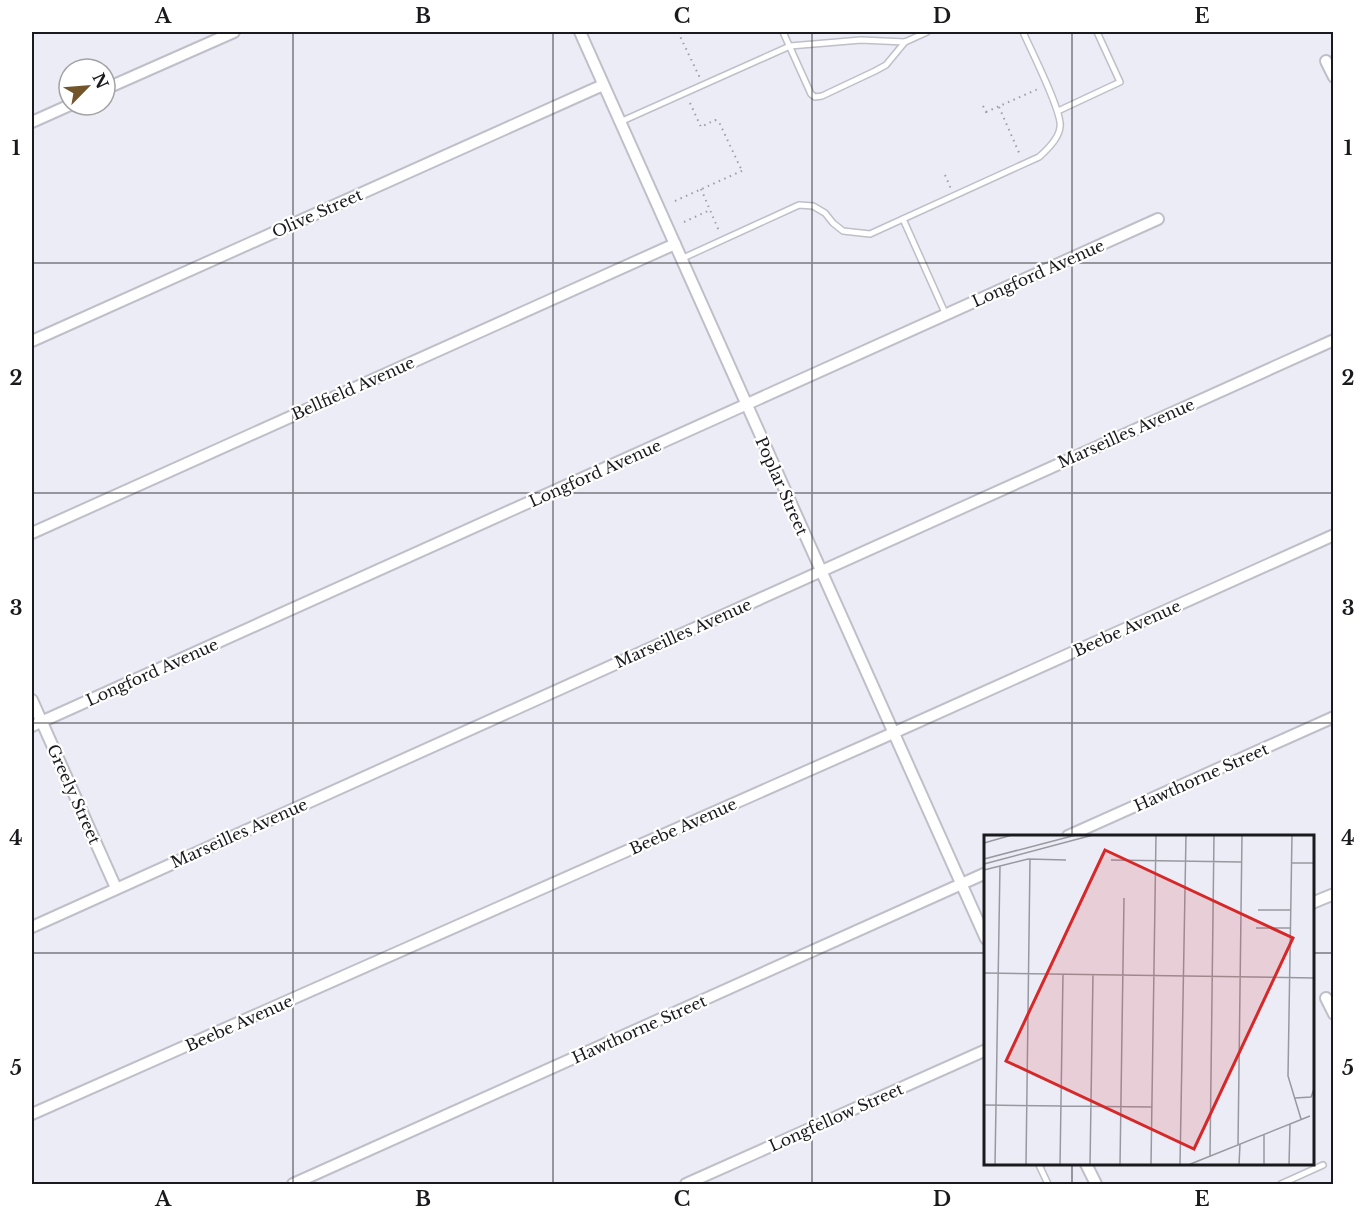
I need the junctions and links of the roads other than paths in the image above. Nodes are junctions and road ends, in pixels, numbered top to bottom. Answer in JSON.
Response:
{"nodes":[{"id":1,"x":234,"y":32,"type":"edge"},
{"id":2,"x":580,"y":32,"type":"edge"},
{"id":3,"x":783,"y":32,"type":"edge"},
{"id":4,"x":925,"y":32,"type":"edge"},
{"id":5,"x":1023,"y":32,"type":"edge"},
{"id":6,"x":1097,"y":32,"type":"edge"},
{"id":7,"x":905,"y":42,"type":"junction"},
{"id":8,"x":790,"y":46,"type":"junction"},
{"id":9,"x":1326,"y":61,"type":"dead end"},
{"id":10,"x":1334,"y":77,"type":"edge"},
{"id":11,"x":117,"y":84,"type":"edge"},
{"id":12,"x":603,"y":85,"type":"junction"},
{"id":13,"x":57,"y":111,"type":"edge"},
{"id":14,"x":1058,"y":111,"type":"junction"},
{"id":15,"x":32,"y":122,"type":"edge"},
{"id":16,"x":620,"y":122,"type":"junction"},
{"id":17,"x":903,"y":219,"type":"junction"},
{"id":18,"x":1158,"y":219,"type":"dead end"},
{"id":19,"x":675,"y":244,"type":"junction"},
{"id":20,"x":681,"y":259,"type":"junction"},
{"id":21,"x":946,"y":315,"type":"junction"},
{"id":22,"x":1334,"y":340,"type":"edge"},
{"id":23,"x":32,"y":341,"type":"edge"},
{"id":24,"x":746,"y":405,"type":"junction"},
{"id":25,"x":32,"y":533,"type":"edge"},
{"id":26,"x":1334,"y":535,"type":"edge"},
{"id":27,"x":820,"y":571,"type":"junction"},
{"id":28,"x":32,"y":700,"type":"edge"},
{"id":29,"x":1334,"y":717,"type":"edge"},
{"id":30,"x":37,"y":724,"type":"edge"},
{"id":31,"x":893,"y":733,"type":"junction"},
{"id":32,"x":1072,"y":835,"type":"edge"},
{"id":33,"x":984,"y":874,"type":"edge"},
{"id":34,"x":961,"y":885,"type":"junction"},
{"id":35,"x":116,"y":888,"type":"junction"},
{"id":36,"x":1334,"y":894,"type":"edge"},
{"id":37,"x":1314,"y":902,"type":"edge"},
{"id":38,"x":32,"y":927,"type":"edge"},
{"id":39,"x":984,"y":935,"type":"edge"},
{"id":40,"x":1326,"y":998,"type":"dead end"},
{"id":41,"x":1334,"y":1014,"type":"edge"},
{"id":42,"x":984,"y":1051,"type":"edge"},
{"id":43,"x":32,"y":1114,"type":"edge"},
{"id":44,"x":1039,"y":1165,"type":"edge"},
{"id":45,"x":1086,"y":1165,"type":"edge"},
{"id":46,"x":1323,"y":1165,"type":"dead end"},
{"id":47,"x":293,"y":1185,"type":"edge"},
{"id":48,"x":686,"y":1185,"type":"edge"},
{"id":49,"x":1048,"y":1185,"type":"edge"},
{"id":50,"x":1096,"y":1185,"type":"edge"},
{"id":51,"x":1281,"y":1185,"type":"edge"}],
"edges":[{"from":1,"to":11,"type":"street"},
{"from":2,"to":12,"type":"street","name":"Poplar Street"},
{"from":3,"to":8,"type":"lane"},
{"from":4,"to":7,"type":"lane"},
{"from":5,"to":14,"type":"lane"},
{"from":6,"to":14,"type":"lane"},
{"from":7,"to":8,"type":"lane"},
{"from":7,"to":8,"type":"lane"},
{"from":8,"to":16,"type":"lane"},
{"from":9,"to":10,"type":"street"},
{"from":12,"to":16,"type":"street","name":"Poplar Street"},
{"from":12,"to":23,"type":"street","name":"Olive Street"},
{"from":13,"to":15,"type":"street"},
{"from":14,"to":17,"type":"lane"},
{"from":16,"to":19,"type":"street","name":"Poplar Street"},
{"from":17,"to":20,"type":"lane"},
{"from":17,"to":21,"type":"lane"},
{"from":18,"to":21,"type":"street","name":"Longford Avenue"},
{"from":19,"to":20,"type":"street","name":"Poplar Street"},
{"from":19,"to":25,"type":"street","name":"Bellfield Avenue"},
{"from":20,"to":24,"type":"street","name":"Poplar Street"},
{"from":21,"to":24,"type":"street","name":"Longford Avenue"},
{"from":22,"to":27,"type":"street","name":"Marseilles Avenue"},
{"from":24,"to":27,"type":"street","name":"Poplar Street"},
{"from":24,"to":30,"type":"street","name":"Longford Avenue"},
{"from":26,"to":31,"type":"street","name":"Beebe Avenue"},
{"from":27,"to":31,"type":"street","name":"Poplar Street"},
{"from":27,"to":35,"type":"street","name":"Marseilles Avenue"},
{"from":28,"to":30,"type":"street","name":"Greely Street"},
{"from":29,"to":32,"type":"street","name":"Hawthorne Street"},
{"from":30,"to":35,"type":"street","name":"Greely Street"},
{"from":31,"to":34,"type":"street","name":"Poplar Street"},
{"from":31,"to":43,"type":"street","name":"Beebe Avenue"},
{"from":33,"to":34,"type":"street","name":"Hawthorne Street"},
{"from":34,"to":39,"type":"street","name":"Poplar Street"},
{"from":34,"to":47,"type":"street","name":"Hawthorne Street"},
{"from":35,"to":38,"type":"street","name":"Marseilles Avenue"},
{"from":36,"to":37,"type":"street"},
{"from":40,"to":41,"type":"street"},
{"from":42,"to":48,"type":"street","name":"Longfellow Street"},
{"from":44,"to":49,"type":"lane"},
{"from":45,"to":50,"type":"street"},
{"from":46,"to":51,"type":"lane"}]}
